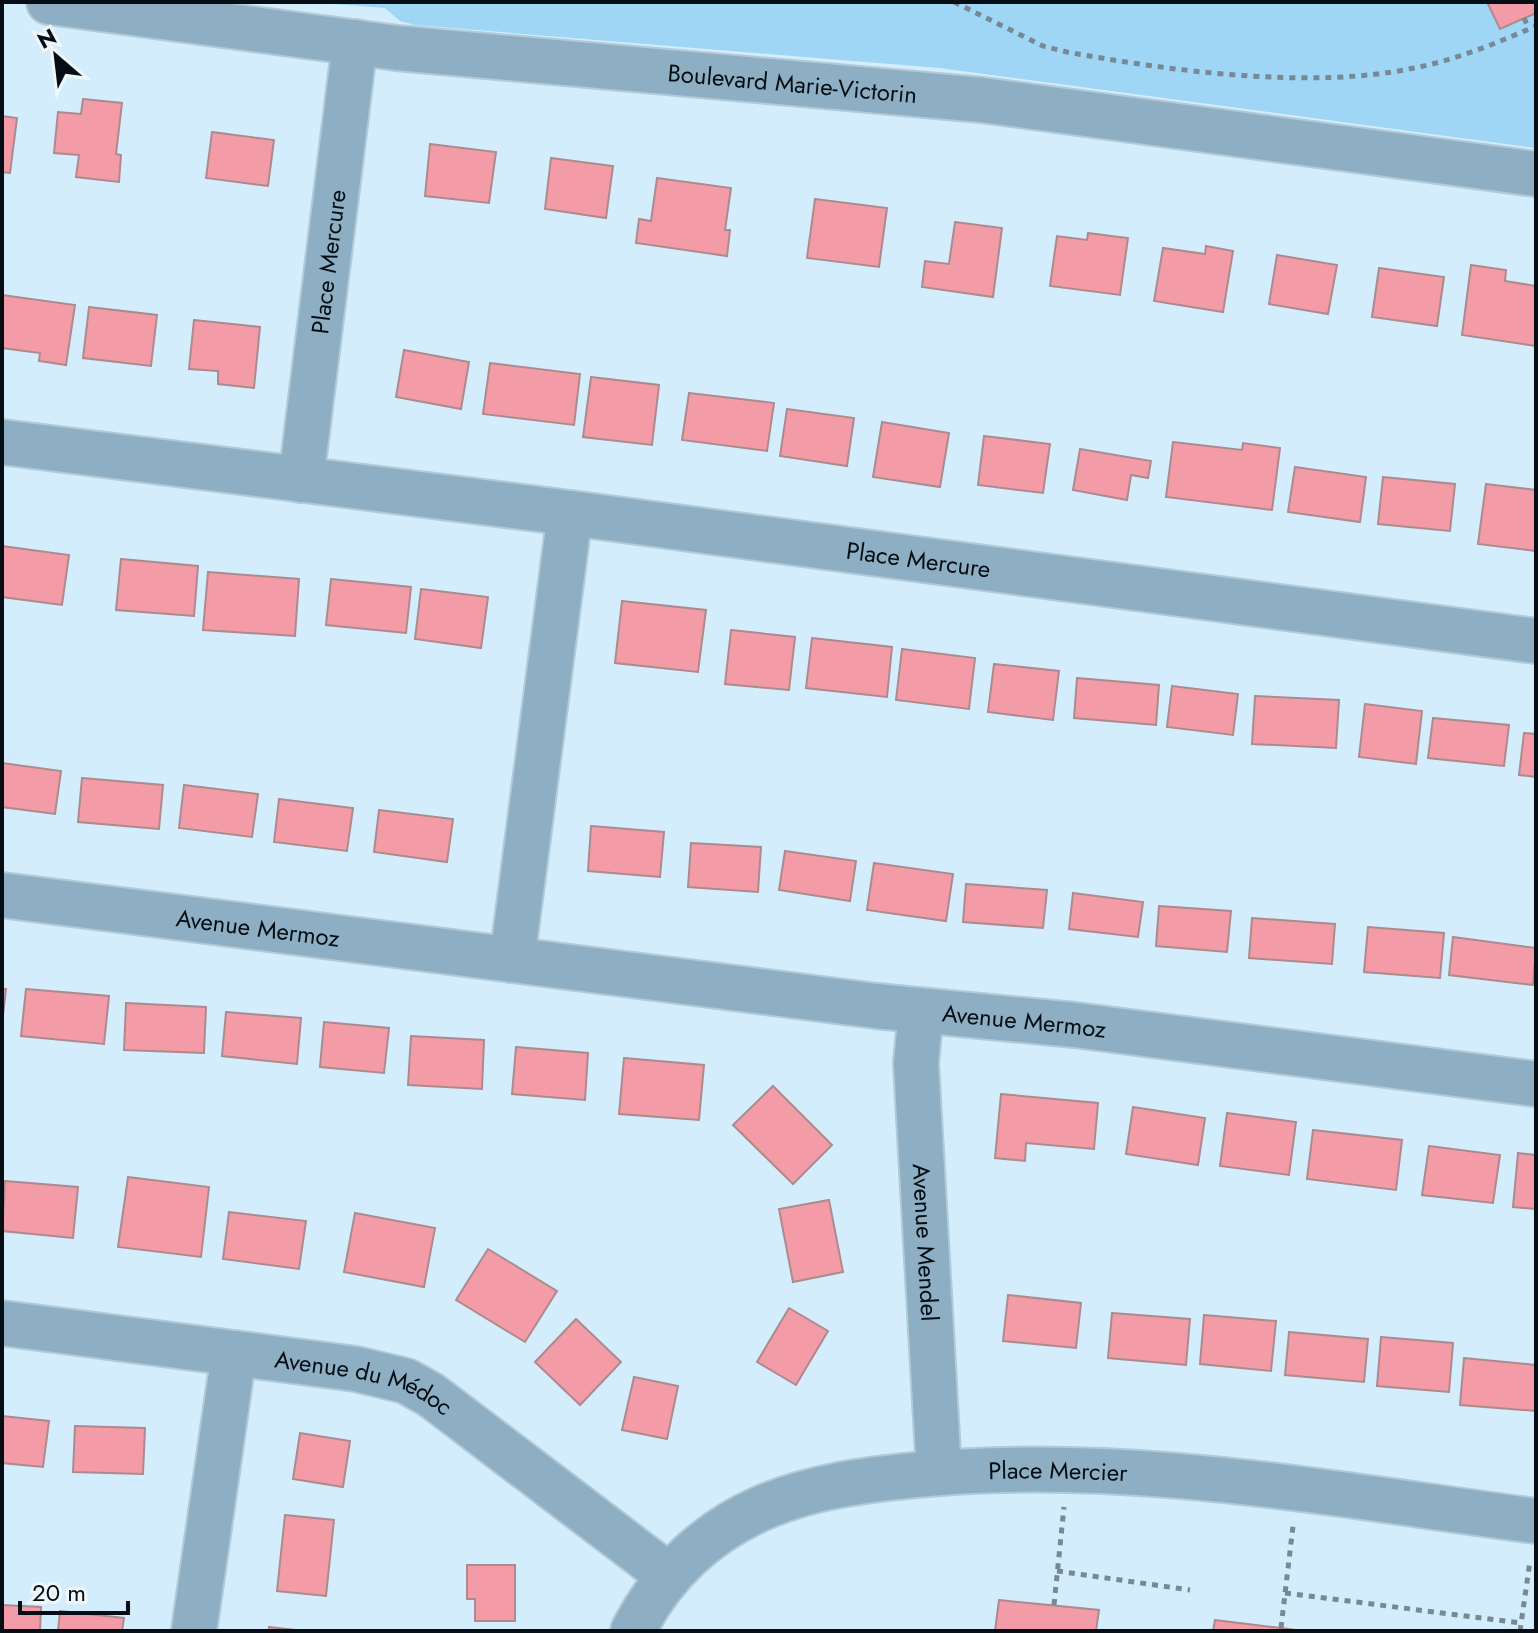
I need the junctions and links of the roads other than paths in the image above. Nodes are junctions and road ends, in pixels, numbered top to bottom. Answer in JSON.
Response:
{"nodes":[{"id":1,"x":49,"y":2,"type":"edge"},
{"id":2,"x":355,"y":42,"type":"junction"},
{"id":3,"x":1536,"y":174,"type":"edge"},
{"id":4,"x":2,"y":442,"type":"edge"},
{"id":5,"x":301,"y":480,"type":"junction"},
{"id":6,"x":570,"y":513,"type":"junction"},
{"id":7,"x":1536,"y":641,"type":"edge"},
{"id":8,"x":2,"y":895,"type":"edge"},
{"id":9,"x":512,"y":960,"type":"junction"},
{"id":10,"x":921,"y":1011,"type":"junction"},
{"id":11,"x":1536,"y":1084,"type":"edge"},
{"id":12,"x":2,"y":1323,"type":"edge"},
{"id":13,"x":234,"y":1353,"type":"junction"},
{"id":14,"x":939,"y":1473,"type":"junction"},
{"id":15,"x":1533,"y":1538,"type":"edge"},
{"id":16,"x":668,"y":1575,"type":"junction"},
{"id":17,"x":194,"y":1631,"type":"edge"},
{"id":18,"x":633,"y":1631,"type":"edge"}],
"edges":[{"from":1,"to":2,"type":"street","name":"Boulevard Marie-Victorin"},
{"from":2,"to":3,"type":"street","name":"Boulevard Marie-Victorin"},
{"from":2,"to":5,"type":"street","name":"Place Mercure"},
{"from":4,"to":5,"type":"street","name":"Place Mercure"},
{"from":5,"to":6,"type":"street","name":"Place Mercure"},
{"from":6,"to":7,"type":"street","name":"Place Mercure"},
{"from":6,"to":9,"type":"street"},
{"from":8,"to":9,"type":"street","name":"Avenue Mermoz"},
{"from":9,"to":10,"type":"street","name":"Avenue Mermoz"},
{"from":10,"to":11,"type":"street","name":"Avenue Mermoz"},
{"from":10,"to":14,"type":"street","name":"Avenue Mendel"},
{"from":12,"to":13,"type":"street","name":"Avenue du Médoc"},
{"from":13,"to":16,"type":"street","name":"Avenue du Médoc"},
{"from":13,"to":17,"type":"street"},
{"from":14,"to":15,"type":"street","name":"Place Mercier"},
{"from":14,"to":16,"type":"street","name":"Place Mercier"},
{"from":16,"to":18,"type":"street","name":"Place Mercier"}]}
